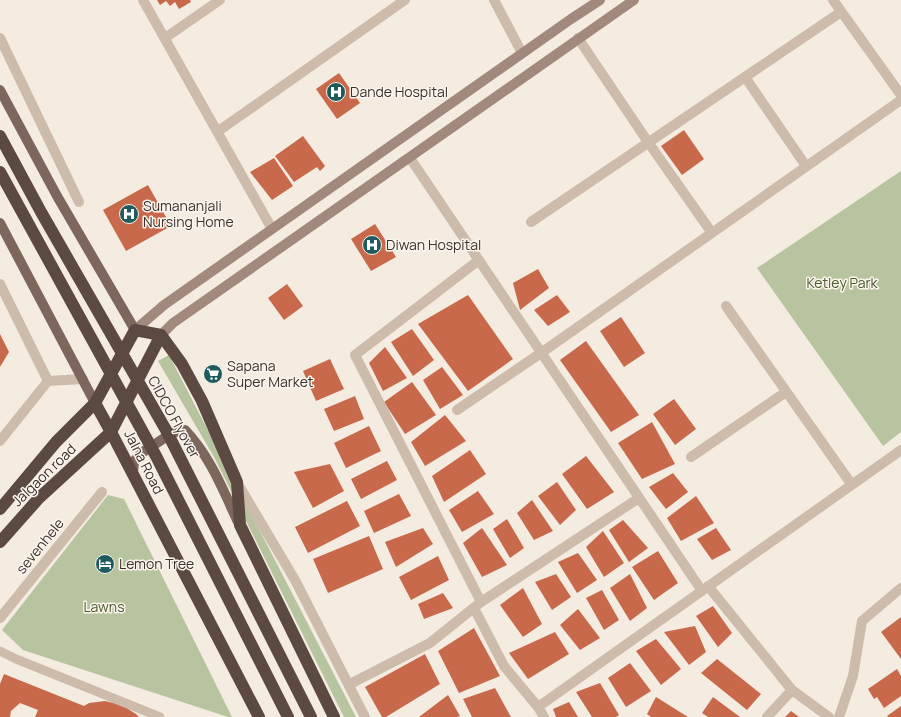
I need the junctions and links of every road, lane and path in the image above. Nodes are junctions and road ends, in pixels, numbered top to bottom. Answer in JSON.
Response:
{"nodes":[{"id":1,"x":143,"y":0,"type":"edge"},
{"id":2,"x":220,"y":0,"type":"edge"},
{"id":3,"x":406,"y":0,"type":"edge"},
{"id":4,"x":494,"y":0,"type":"edge"},
{"id":5,"x":600,"y":0,"type":"edge"},
{"id":6,"x":634,"y":0,"type":"edge"},
{"id":7,"x":833,"y":0,"type":"edge"},
{"id":8,"x":841,"y":12,"type":"junction"},
{"id":9,"x":0,"y":38,"type":"edge"},
{"id":10,"x":165,"y":38,"type":"junction"},
{"id":11,"x":578,"y":38,"type":"junction"},
{"id":12,"x":522,"y":53,"type":"junction"},
{"id":13,"x":745,"y":77,"type":"junction"},
{"id":14,"x":0,"y":90,"type":"edge"},
{"id":15,"x":901,"y":95,"type":"edge"},
{"id":16,"x":901,"y":100,"type":"edge"},
{"id":17,"x":218,"y":132,"type":"junction"},
{"id":18,"x":0,"y":136,"type":"edge"},
{"id":19,"x":648,"y":142,"type":"junction"},
{"id":20,"x":410,"y":158,"type":"junction"},
{"id":21,"x":806,"y":166,"type":"junction"},
{"id":22,"x":0,"y":172,"type":"edge"},
{"id":23,"x":79,"y":202,"type":"dead end"},
{"id":24,"x":530,"y":222,"type":"dead end"},
{"id":25,"x":0,"y":223,"type":"edge"},
{"id":26,"x":272,"y":228,"type":"junction"},
{"id":27,"x":712,"y":232,"type":"junction"},
{"id":28,"x":479,"y":260,"type":"junction"},
{"id":29,"x":0,"y":284,"type":"edge"},
{"id":30,"x":726,"y":306,"type":"dead end"},
{"id":31,"x":136,"y":330,"type":"junction"},
{"id":32,"x":161,"y":335,"type":"junction"},
{"id":33,"x":541,"y":353,"type":"junction"},
{"id":34,"x":83,"y":380,"type":"junction"},
{"id":35,"x":48,"y":381,"type":"junction"},
{"id":36,"x":786,"y":392,"type":"junction"},
{"id":37,"x":95,"y":403,"type":"junction"},
{"id":38,"x":457,"y":410,"type":"dead end"},
{"id":39,"x":111,"y":432,"type":"junction"},
{"id":40,"x":0,"y":441,"type":"edge"},
{"id":41,"x":899,"y":455,"type":"edge"},
{"id":42,"x":690,"y":457,"type":"dead end"},
{"id":43,"x":133,"y":473,"type":"junction"},
{"id":44,"x":236,"y":482,"type":"junction"},
{"id":45,"x":852,"y":485,"type":"junction"},
{"id":46,"x":102,"y":492,"type":"dead end"},
{"id":47,"x":639,"y":498,"type":"junction"},
{"id":48,"x":0,"y":509,"type":"edge"},
{"id":49,"x":240,"y":525,"type":"junction"},
{"id":50,"x":0,"y":542,"type":"edge"},
{"id":51,"x":705,"y":589,"type":"junction"},
{"id":52,"x":900,"y":590,"type":"edge"},
{"id":53,"x":477,"y":605,"type":"junction"},
{"id":54,"x":0,"y":618,"type":"edge"},
{"id":55,"x":0,"y":651,"type":"edge"},
{"id":56,"x":350,"y":684,"type":"junction"},
{"id":57,"x":792,"y":690,"type":"junction"},
{"id":58,"x":538,"y":707,"type":"junction"},
{"id":59,"x":160,"y":717,"type":"edge"},
{"id":60,"x":259,"y":717,"type":"edge"},
{"id":61,"x":288,"y":717,"type":"edge"},
{"id":62,"x":311,"y":717,"type":"edge"},
{"id":63,"x":334,"y":717,"type":"edge"},
{"id":64,"x":366,"y":717,"type":"edge"},
{"id":65,"x":544,"y":717,"type":"edge"},
{"id":66,"x":767,"y":717,"type":"edge"},
{"id":67,"x":829,"y":717,"type":"edge"},
{"id":68,"x":839,"y":717,"type":"edge"}],
"edges":[{"from":1,"to":10,"type":"street"},
{"from":2,"to":10,"type":"street"},
{"from":3,"to":17,"type":"street"},
{"from":4,"to":12,"type":"street"},
{"from":5,"to":12,"type":"main road"},
{"from":6,"to":11,"type":"main road"},
{"from":7,"to":8,"type":"street"},
{"from":8,"to":13,"type":"street"},
{"from":8,"to":15,"type":"street"},
{"from":9,"to":23,"type":"street"},
{"from":10,"to":17,"type":"street"},
{"from":11,"to":19,"type":"street"},
{"from":11,"to":20,"type":"main road"},
{"from":12,"to":26,"type":"main road"},
{"from":13,"to":19,"type":"street"},
{"from":13,"to":21,"type":"street"},
{"from":14,"to":31,"type":"main road"},
{"from":16,"to":21,"type":"street"},
{"from":17,"to":26,"type":"street"},
{"from":18,"to":62,"type":"highway","name":"CIDCO Flyover"},
{"from":19,"to":24,"type":"street"},
{"from":19,"to":27,"type":"street"},
{"from":20,"to":28,"type":"street"},
{"from":20,"to":32,"type":"main road"},
{"from":21,"to":27,"type":"street"},
{"from":22,"to":61,"type":"highway"},
{"from":25,"to":34,"type":"main road","name":"Jalna Road"},
{"from":26,"to":31,"type":"main road"},
{"from":27,"to":33,"type":"street"},
{"from":28,"to":33,"type":"street"},
{"from":28,"to":53,"type":"street"},
{"from":29,"to":35,"type":"street"},
{"from":30,"to":36,"type":"street"},
{"from":31,"to":32,"type":"highway"},
{"from":31,"to":37,"type":"highway","name":"Jalgaon road"},
{"from":32,"to":39,"type":"highway"},
{"from":32,"to":44,"type":"highway"},
{"from":33,"to":38,"type":"street"},
{"from":33,"to":47,"type":"street"},
{"from":34,"to":35,"type":"street"},
{"from":34,"to":37,"type":"main road","name":"Jalna Road"},
{"from":35,"to":40,"type":"street"},
{"from":36,"to":42,"type":"street"},
{"from":36,"to":45,"type":"street"},
{"from":37,"to":39,"type":"highway","name":"Jalna Road"},
{"from":37,"to":48,"type":"highway","name":"Jalgaon road"},
{"from":39,"to":43,"type":"highway","name":"Jalna Road"},
{"from":39,"to":50,"type":"highway","name":"Jalgaon road"},
{"from":41,"to":45,"type":"street"},
{"from":43,"to":49,"type":"main road"},
{"from":43,"to":60,"type":"highway","name":"Jalna Road"},
{"from":44,"to":49,"type":"highway"},
{"from":44,"to":56,"type":"street"},
{"from":45,"to":51,"type":"street"},
{"from":46,"to":54,"type":"street","name":"sevenhele"},
{"from":47,"to":51,"type":"street"},
{"from":47,"to":53,"type":"street"},
{"from":49,"to":63,"type":"highway"},
{"from":51,"to":57,"type":"street"},
{"from":51,"to":58,"type":"street"},
{"from":52,"to":68,"type":"street"},
{"from":53,"to":56,"type":"street"},
{"from":53,"to":58,"type":"street"},
{"from":55,"to":59,"type":"lane"},
{"from":56,"to":64,"type":"street"},
{"from":57,"to":66,"type":"street"},
{"from":57,"to":67,"type":"street"},
{"from":58,"to":65,"type":"street"}]}
